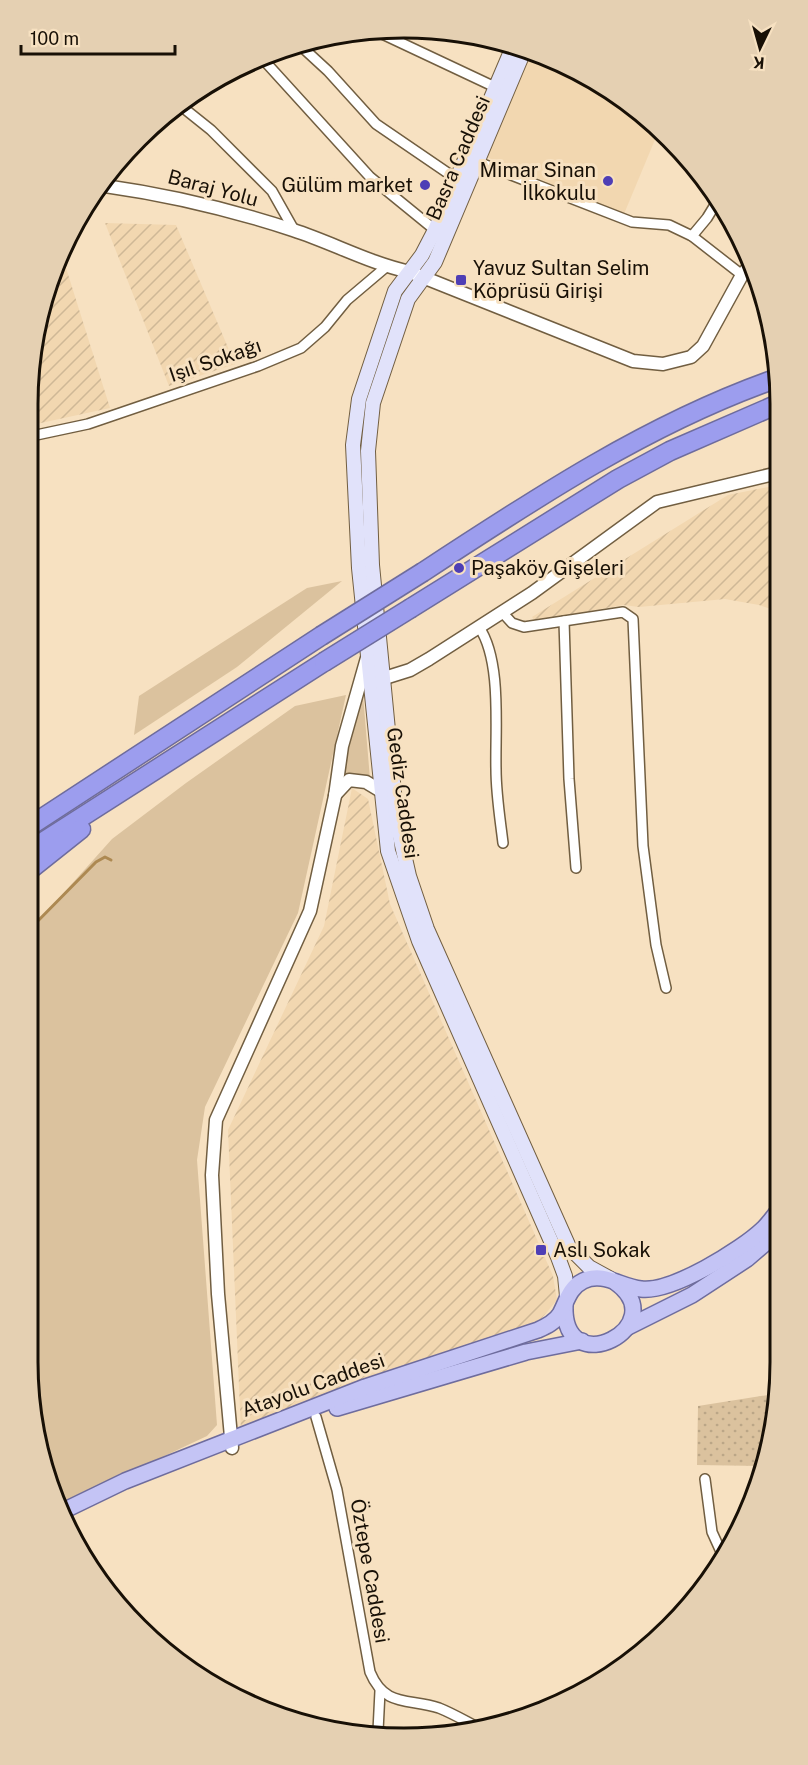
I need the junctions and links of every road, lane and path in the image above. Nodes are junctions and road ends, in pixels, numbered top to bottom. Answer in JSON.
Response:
{"nodes":[{"id":1,"x":391,"y":38,"type":"edge"},
{"id":2,"x":306,"y":51,"type":"edge"},
{"id":3,"x":510,"y":53,"type":"edge"},
{"id":4,"x":522,"y":57,"type":"edge"},
{"id":5,"x":267,"y":64,"type":"edge"},
{"id":6,"x":497,"y":88,"type":"junction"},
{"id":7,"x":186,"y":110,"type":"dead end"},
{"id":8,"x":478,"y":162,"type":"junction"},
{"id":9,"x":458,"y":180,"type":"junction"},
{"id":10,"x":109,"y":187,"type":"edge"},
{"id":11,"x":713,"y":208,"type":"edge"},
{"id":12,"x":294,"y":230,"type":"junction"},
{"id":13,"x":435,"y":230,"type":"junction"},
{"id":14,"x":692,"y":236,"type":"junction"},
{"id":15,"x":386,"y":267,"type":"junction"},
{"id":16,"x":745,"y":271,"type":"edge"},
{"id":17,"x":410,"y":272,"type":"junction"},
{"id":18,"x":742,"y":275,"type":"junction"},
{"id":19,"x":423,"y":278,"type":"junction"},
{"id":20,"x":770,"y":381,"type":"edge"},
{"id":21,"x":770,"y":407,"type":"edge"},
{"id":22,"x":38,"y":435,"type":"edge"},
{"id":23,"x":770,"y":475,"type":"edge"},
{"id":24,"x":502,"y":612,"type":"junction"},
{"id":25,"x":564,"y":621,"type":"junction"},
{"id":26,"x":479,"y":627,"type":"junction"},
{"id":27,"x":368,"y":656,"type":"junction"},
{"id":28,"x":376,"y":681,"type":"junction"},
{"id":29,"x":166,"y":737,"type":"junction"},
{"id":30,"x":148,"y":775,"type":"junction"},
{"id":31,"x":381,"y":791,"type":"junction"},
{"id":32,"x":335,"y":796,"type":"junction"},
{"id":33,"x":38,"y":811,"type":"edge"},
{"id":34,"x":38,"y":821,"type":"edge"},
{"id":35,"x":503,"y":843,"type":"dead end"},
{"id":36,"x":38,"y":845,"type":"edge"},
{"id":37,"x":38,"y":863,"type":"edge"},
{"id":38,"x":576,"y":868,"type":"dead end"},
{"id":39,"x":666,"y":988,"type":"dead end"},
{"id":40,"x":770,"y":1220,"type":"edge"},
{"id":41,"x":770,"y":1239,"type":"edge"},
{"id":42,"x":613,"y":1281,"type":"junction"},
{"id":43,"x":567,"y":1296,"type":"junction"},
{"id":44,"x":628,"y":1327,"type":"junction"},
{"id":45,"x":582,"y":1341,"type":"junction"},
{"id":46,"x":316,"y":1417,"type":"junction"},
{"id":47,"x":232,"y":1443,"type":"junction"},
{"id":48,"x":705,"y":1479,"type":"dead end"},
{"id":49,"x":68,"y":1508,"type":"edge"},
{"id":50,"x":72,"y":1516,"type":"edge"},
{"id":51,"x":719,"y":1547,"type":"edge"},
{"id":52,"x":380,"y":1691,"type":"junction"},
{"id":53,"x":466,"y":1722,"type":"edge"},
{"id":54,"x":378,"y":1727,"type":"edge"}],
"edges":[{"from":1,"to":6,"type":"street"},
{"from":2,"to":9,"type":"street"},
{"from":3,"to":6,"type":"main road","name":"Basra Caddesi"},
{"from":4,"to":8,"type":"main road","name":"Basra Caddesi"},
{"from":5,"to":13,"type":"street"},
{"from":6,"to":9,"type":"main road","name":"Basra Caddesi"},
{"from":7,"to":12,"type":"street"},
{"from":8,"to":14,"type":"street"},
{"from":8,"to":19,"type":"main road","name":"Basra Caddesi"},
{"from":9,"to":13,"type":"main road","name":"Basra Caddesi"},
{"from":10,"to":12,"type":"street","name":"Baraj Yolu"},
{"from":11,"to":14,"type":"street"},
{"from":12,"to":15,"type":"street","name":"Baraj Yolu"},
{"from":13,"to":17,"type":"main road","name":"Basra Caddesi"},
{"from":14,"to":18,"type":"street"},
{"from":15,"to":17,"type":"street","name":"Baraj Yolu"},
{"from":15,"to":22,"type":"street","name":"Işıl Sokağı"},
{"from":16,"to":18,"type":"street","name":"Baraj Yolu"},
{"from":17,"to":19,"type":"street","name":"Baraj Yolu"},
{"from":17,"to":27,"type":"main road","name":"Gediz Caddesi"},
{"from":18,"to":19,"type":"street","name":"Baraj Yolu"},
{"from":19,"to":28,"type":"main road","name":"Gediz Caddesi"},
{"from":20,"to":29,"type":"highway","bridge":true},
{"from":21,"to":30,"type":"highway","bridge":true},
{"from":23,"to":24,"type":"street"},
{"from":24,"to":25,"type":"street"},
{"from":24,"to":26,"type":"street"},
{"from":25,"to":38,"type":"street"},
{"from":25,"to":39,"type":"street"},
{"from":26,"to":28,"type":"street"},
{"from":26,"to":35,"type":"street"},
{"from":27,"to":28,"type":"main road","name":"Gediz Caddesi"},
{"from":27,"to":32,"type":"street"},
{"from":28,"to":31,"type":"main road","name":"Gediz Caddesi"},
{"from":28,"to":42,"type":"main road","name":"Gediz Caddesi"},
{"from":29,"to":33,"type":"highway"},
{"from":29,"to":34,"type":"highway"},
{"from":30,"to":36,"type":"highway"},
{"from":30,"to":37,"type":"highway"},
{"from":31,"to":32,"type":"street"},
{"from":31,"to":43,"type":"main road","name":"Gediz Caddesi"},
{"from":32,"to":47,"type":"street"},
{"from":40,"to":42,"type":"main road","name":"Atayolu Caddesi"},
{"from":41,"to":44,"type":"main road","name":"Atayolu Caddesi"},
{"from":42,"to":43,"type":"main road","name":"Atayolu Caddesi"},
{"from":42,"to":44,"type":"main road"},
{"from":43,"to":45,"type":"main road"},
{"from":43,"to":47,"type":"main road","name":"Atayolu Caddesi"},
{"from":44,"to":45,"type":"main road","name":"Atayolu Caddesi"},
{"from":45,"to":46,"type":"main road","name":"Atayolu Caddesi"},
{"from":46,"to":47,"type":"main road","name":"Atayolu Caddesi"},
{"from":46,"to":52,"type":"street","name":"Öztepe Caddesi"},
{"from":47,"to":49,"type":"main road","name":"Atayolu Caddesi"},
{"from":47,"to":50,"type":"main road","name":"Atayolu Caddesi"},
{"from":48,"to":51,"type":"street"},
{"from":52,"to":53,"type":"street"},
{"from":52,"to":54,"type":"street","name":"Öztepe Caddesi"}]}
